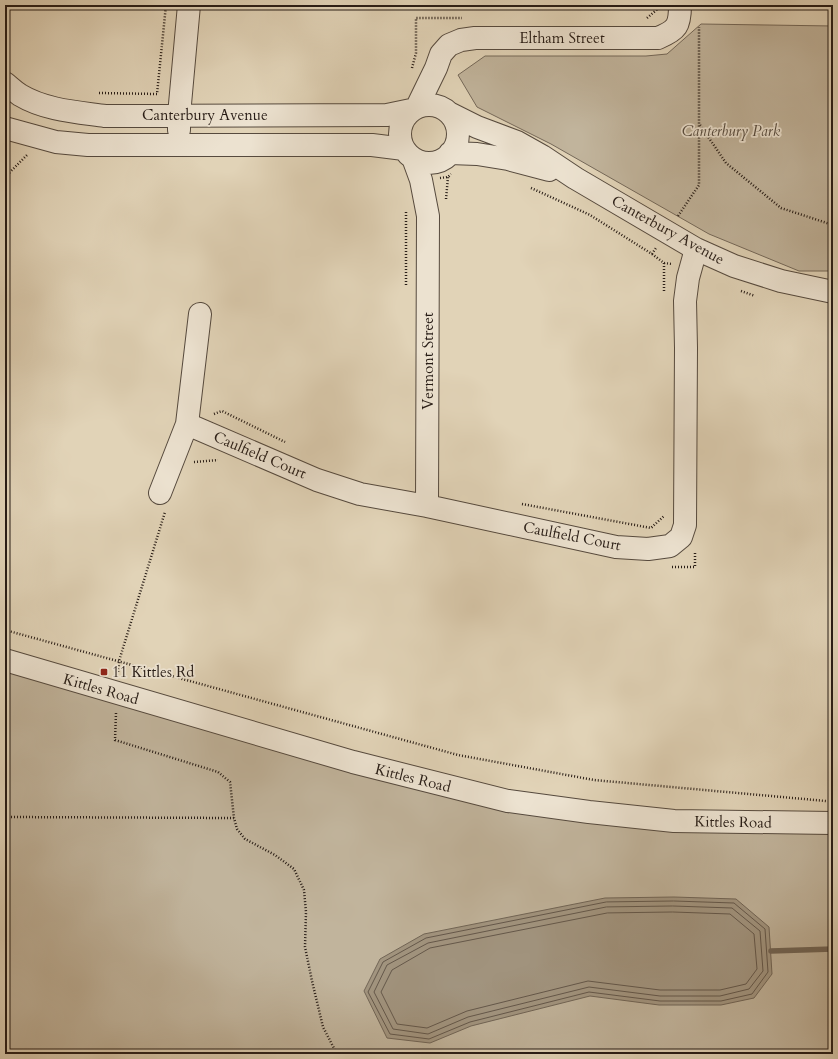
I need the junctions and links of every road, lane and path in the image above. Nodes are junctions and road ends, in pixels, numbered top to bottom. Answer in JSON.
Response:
{"nodes":[{"id":1,"x":189,"y":5,"type":"edge"},
{"id":2,"x":660,"y":5,"type":"edge"},
{"id":3,"x":680,"y":5,"type":"edge"},
{"id":4,"x":463,"y":18,"type":"dead end"},
{"id":5,"x":646,"y":19,"type":"dead end"},
{"id":6,"x":436,"y":68,"type":"junction"},
{"id":7,"x":411,"y":74,"type":"dead end"},
{"id":8,"x":5,"y":83,"type":"edge"},
{"id":9,"x":414,"y":109,"type":"junction"},
{"id":10,"x":445,"y":110,"type":"junction"},
{"id":11,"x":179,"y":115,"type":"junction"},
{"id":12,"x":699,"y":124,"type":"dead end"},
{"id":13,"x":5,"y":128,"type":"edge"},
{"id":14,"x":179,"y":145,"type":"junction"},
{"id":15,"x":409,"y":154,"type":"junction"},
{"id":16,"x":447,"y":156,"type":"junction"},
{"id":17,"x":575,"y":178,"type":"junction"},
{"id":18,"x":428,"y":216,"type":"junction"},
{"id":19,"x":833,"y":224,"type":"edge"},
{"id":20,"x":696,"y":249,"type":"junction"},
{"id":21,"x":664,"y":263,"type":"dead end"},
{"id":22,"x":833,"y":292,"type":"edge"},
{"id":23,"x":664,"y":295,"type":"dead end"},
{"id":24,"x":200,"y":314,"type":"dead end"},
{"id":25,"x":187,"y":424,"type":"junction"},
{"id":26,"x":286,"y":443,"type":"dead end"},
{"id":27,"x":160,"y":493,"type":"dead end"},
{"id":28,"x":522,"y":504,"type":"dead end"},
{"id":29,"x":427,"y":506,"type":"junction"},
{"id":30,"x":664,"y":509,"type":"dead end"},
{"id":31,"x":5,"y":630,"type":"edge"},
{"id":32,"x":5,"y":660,"type":"edge"},
{"id":33,"x":115,"y":740,"type":"dead end"},
{"id":34,"x":833,"y":802,"type":"edge"},
{"id":35,"x":5,"y":817,"type":"edge"},
{"id":36,"x":234,"y":818,"type":"junction"},
{"id":37,"x":833,"y":823,"type":"edge"},
{"id":38,"x":337,"y":1054,"type":"edge"}],
"edges":[{"from":1,"to":11,"type":"street"},
{"from":2,"to":5,"type":"path"},
{"from":3,"to":6,"type":"street","name":"Eltham Street"},
{"from":4,"to":7,"type":"path"},
{"from":6,"to":9,"type":"street"},
{"from":6,"to":10,"type":"street"},
{"from":8,"to":11,"type":"street","name":"Canterbury Avenue"},
{"from":9,"to":10,"type":"street"},
{"from":9,"to":11,"type":"street","name":"Canterbury Avenue"},
{"from":9,"to":15,"type":"street"},
{"from":10,"to":16,"type":"street"},
{"from":10,"to":17,"type":"street","name":"Canterbury Avenue"},
{"from":11,"to":14,"type":"street"},
{"from":12,"to":19,"type":"path"},
{"from":13,"to":14,"type":"street","name":"Canterbury Avenue"},
{"from":14,"to":15,"type":"street","name":"Canterbury Avenue"},
{"from":15,"to":16,"type":"street"},
{"from":15,"to":18,"type":"street","name":"Vermont Street"},
{"from":16,"to":17,"type":"street","name":"Canterbury Avenue"},
{"from":16,"to":18,"type":"street","name":"Vermont Street"},
{"from":17,"to":20,"type":"street","name":"Canterbury Avenue"},
{"from":18,"to":29,"type":"street","name":"Vermont Street"},
{"from":20,"to":22,"type":"street","name":"Canterbury Avenue"},
{"from":20,"to":29,"type":"street","name":"Caulfield Court"},
{"from":21,"to":23,"type":"path"},
{"from":24,"to":25,"type":"street"},
{"from":25,"to":26,"type":"path"},
{"from":25,"to":27,"type":"street"},
{"from":25,"to":29,"type":"street","name":"Caulfield Court"},
{"from":28,"to":30,"type":"path"},
{"from":31,"to":34,"type":"path"},
{"from":32,"to":37,"type":"street","name":"Kittles Road"},
{"from":33,"to":36,"type":"path"},
{"from":35,"to":36,"type":"path"},
{"from":36,"to":38,"type":"path"}]}
